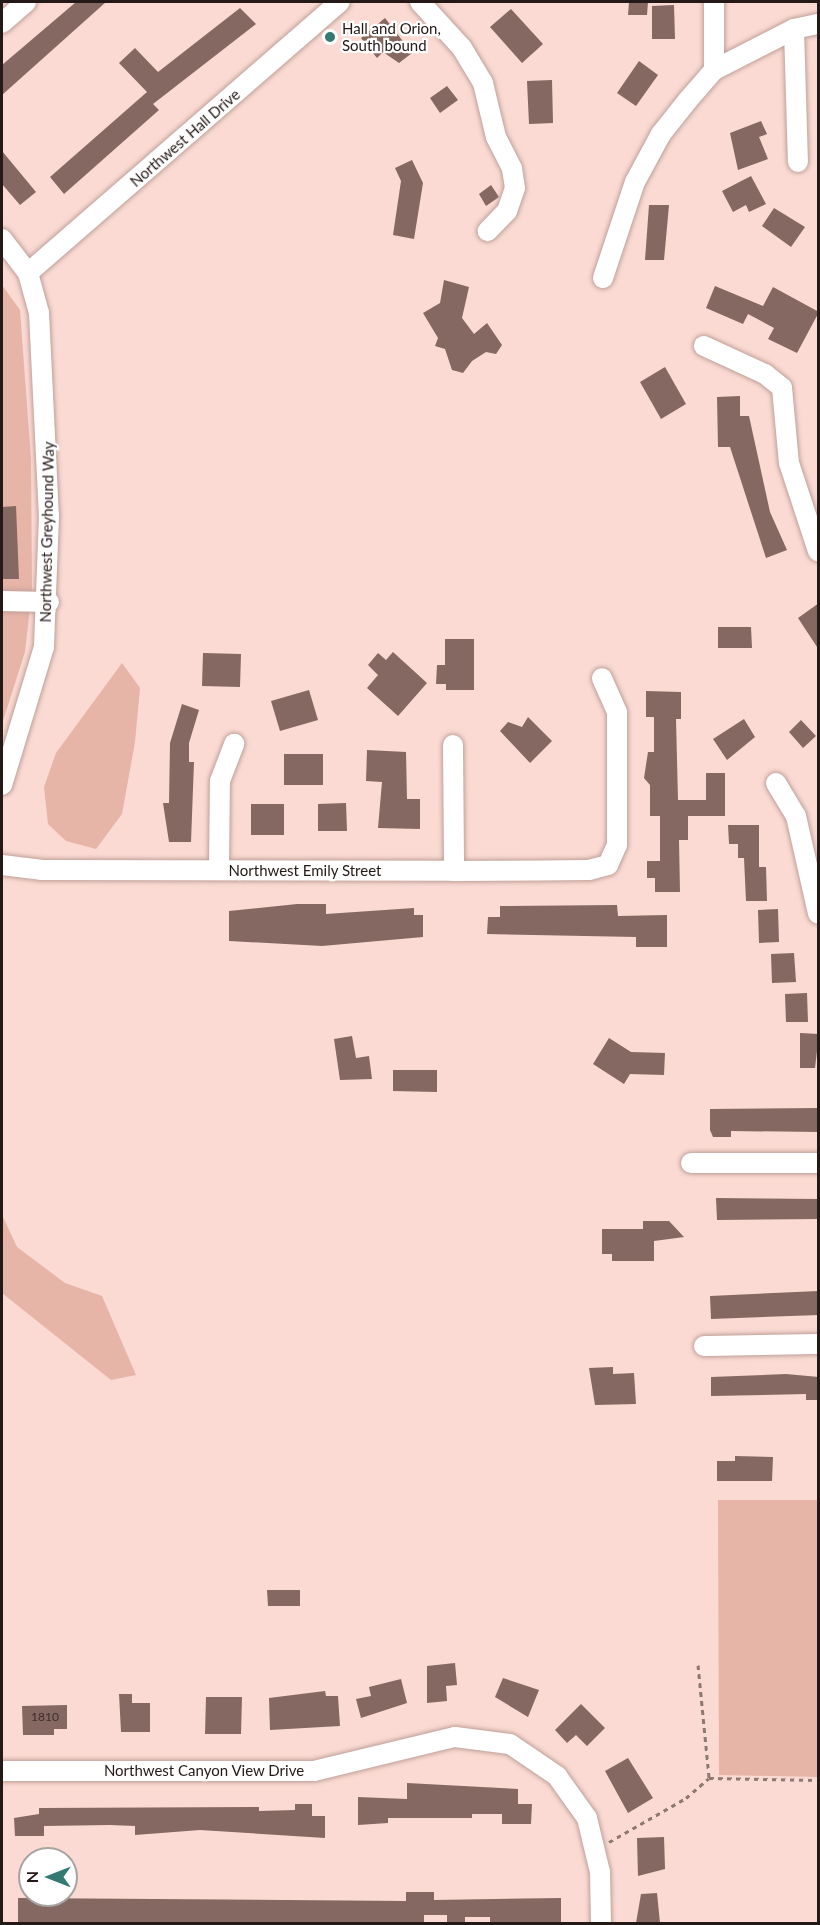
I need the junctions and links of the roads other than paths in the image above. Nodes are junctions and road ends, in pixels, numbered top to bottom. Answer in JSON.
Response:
{"nodes":[{"id":1,"x":26,"y":2,"type":"edge"},
{"id":2,"x":340,"y":2,"type":"edge"},
{"id":3,"x":420,"y":2,"type":"edge"},
{"id":4,"x":714,"y":2,"type":"edge"},
{"id":5,"x":2,"y":23,"type":"edge"},
{"id":6,"x":819,"y":24,"type":"edge"},
{"id":7,"x":794,"y":29,"type":"junction"},
{"id":8,"x":714,"y":70,"type":"junction"},
{"id":9,"x":798,"y":162,"type":"dead end"},
{"id":10,"x":488,"y":231,"type":"dead end"},
{"id":11,"x":2,"y":239,"type":"edge"},
{"id":12,"x":28,"y":273,"type":"junction"},
{"id":13,"x":603,"y":278,"type":"dead end"},
{"id":14,"x":704,"y":346,"type":"dead end"},
{"id":15,"x":819,"y":551,"type":"edge"},
{"id":16,"x":2,"y":601,"type":"edge"},
{"id":17,"x":49,"y":602,"type":"junction"},
{"id":18,"x":602,"y":678,"type":"dead end"},
{"id":19,"x":234,"y":744,"type":"dead end"},
{"id":20,"x":453,"y":745,"type":"dead end"},
{"id":21,"x":776,"y":783,"type":"dead end"},
{"id":22,"x":2,"y":785,"type":"edge"},
{"id":23,"x":2,"y":865,"type":"edge"},
{"id":24,"x":219,"y":870,"type":"junction"},
{"id":25,"x":454,"y":871,"type":"junction"},
{"id":26,"x":819,"y":914,"type":"edge"},
{"id":27,"x":691,"y":1163,"type":"dead end"},
{"id":28,"x":819,"y":1163,"type":"edge"},
{"id":29,"x":819,"y":1344,"type":"edge"},
{"id":30,"x":704,"y":1346,"type":"dead end"},
{"id":31,"x":2,"y":1771,"type":"edge"},
{"id":32,"x":601,"y":1923,"type":"edge"}],
"edges":[{"from":1,"to":5,"type":"street"},
{"from":2,"to":12,"type":"street","name":"Northwest Hall Drive"},
{"from":3,"to":10,"type":"street"},
{"from":4,"to":8,"type":"street"},
{"from":6,"to":7,"type":"street"},
{"from":7,"to":8,"type":"street"},
{"from":7,"to":9,"type":"street"},
{"from":8,"to":13,"type":"street"},
{"from":11,"to":12,"type":"street"},
{"from":12,"to":17,"type":"street","name":"Northwest Greyhound Way"},
{"from":14,"to":15,"type":"street"},
{"from":16,"to":17,"type":"street"},
{"from":17,"to":22,"type":"street","name":"Northwest Greyhound Way"},
{"from":18,"to":25,"type":"street","name":"Northwest Emily Street"},
{"from":19,"to":24,"type":"street"},
{"from":20,"to":25,"type":"street"},
{"from":21,"to":26,"type":"street"},
{"from":23,"to":24,"type":"street","name":"Northwest Emily Street"},
{"from":24,"to":25,"type":"street","name":"Northwest Emily Street"},
{"from":27,"to":28,"type":"street"},
{"from":29,"to":30,"type":"street"},
{"from":31,"to":32,"type":"street","name":"Northwest Canyon View Drive"}]}
